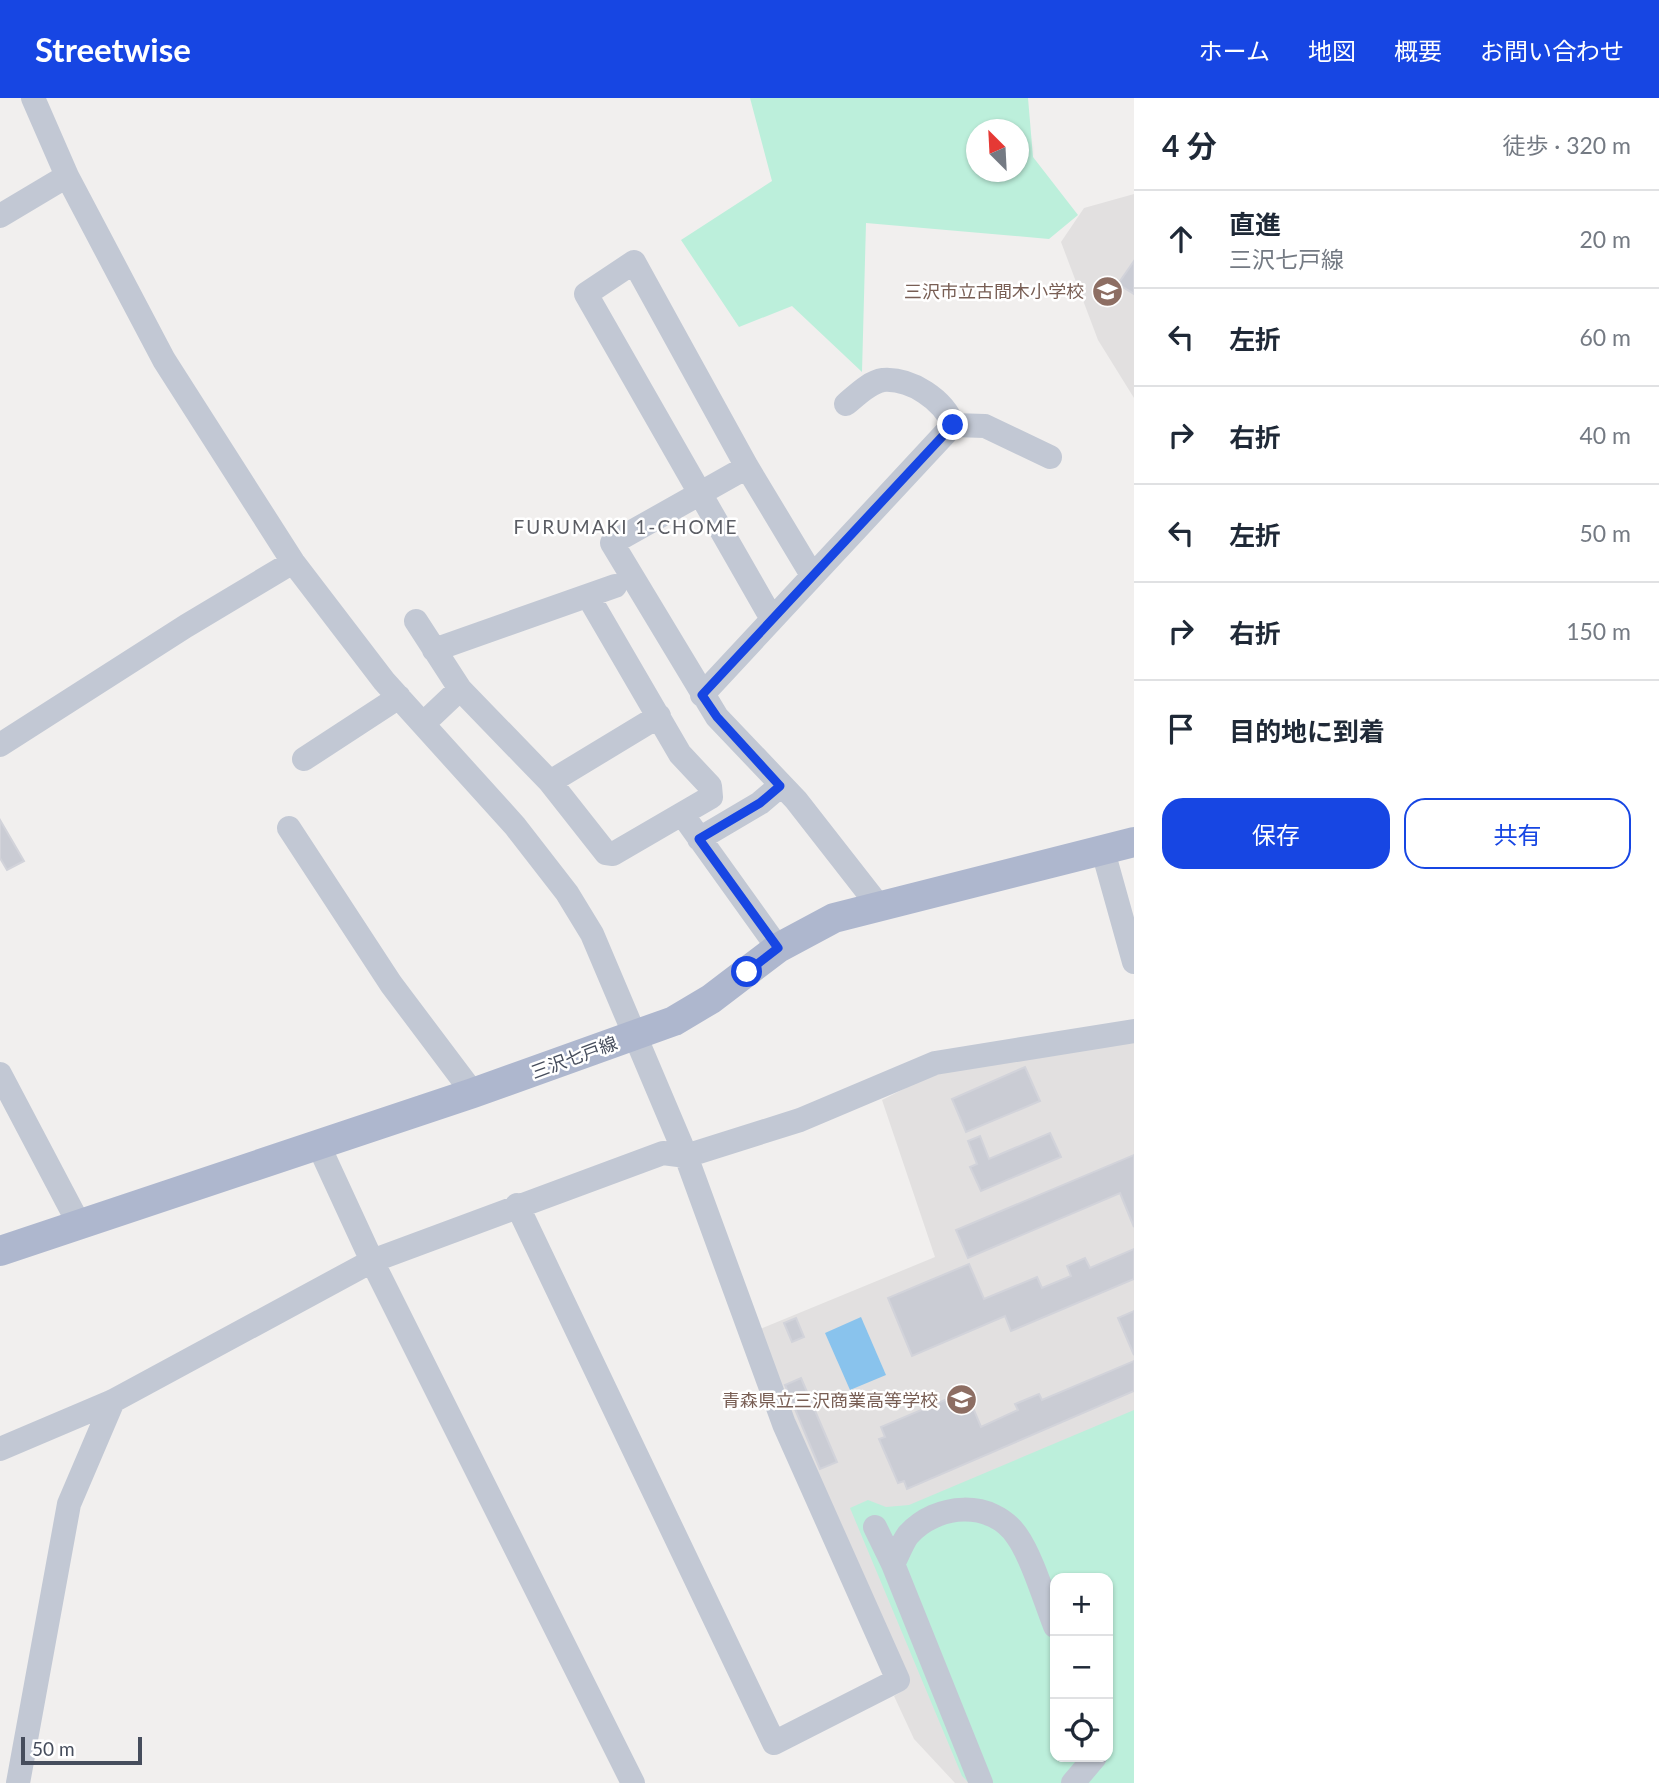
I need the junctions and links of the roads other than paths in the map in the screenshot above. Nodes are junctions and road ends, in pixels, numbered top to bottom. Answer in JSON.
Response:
{"nodes":[{"id":1,"x":33,"y":98,"type":"edge"},
{"id":2,"x":67,"y":176,"type":"junction"},
{"id":3,"x":0,"y":216,"type":"edge"},
{"id":4,"x":846,"y":404,"type":"dead end"},
{"id":5,"x":953,"y":425,"type":"junction"},
{"id":6,"x":1050,"y":457,"type":"dead end"},
{"id":7,"x":747,"y":467,"type":"junction"},
{"id":8,"x":700,"y":495,"type":"junction"},
{"id":9,"x":293,"y":562,"type":"junction"},
{"id":10,"x":812,"y":575,"type":"junction"},
{"id":11,"x":615,"y":586,"type":"dead end"},
{"id":12,"x":587,"y":596,"type":"junction"},
{"id":13,"x":772,"y":619,"type":"junction"},
{"id":14,"x":416,"y":621,"type":"dead end"},
{"id":15,"x":435,"y":650,"type":"junction"},
{"id":16,"x":460,"y":689,"type":"junction"},
{"id":17,"x":702,"y":695,"type":"junction"},
{"id":18,"x":399,"y":697,"type":"junction"},
{"id":19,"x":659,"y":716,"type":"junction"},
{"id":20,"x":423,"y":724,"type":"junction"},
{"id":21,"x":0,"y":746,"type":"edge"},
{"id":22,"x":304,"y":759,"type":"dead end"},
{"id":23,"x":550,"y":782,"type":"junction"},
{"id":24,"x":780,"y":786,"type":"junction"},
{"id":25,"x":682,"y":814,"type":"junction"},
{"id":26,"x":289,"y":828,"type":"dead end"},
{"id":27,"x":699,"y":839,"type":"junction"},
{"id":28,"x":1134,"y":842,"type":"edge"},
{"id":29,"x":1103,"y":851,"type":"junction"},
{"id":30,"x":878,"y":905,"type":"junction"},
{"id":31,"x":778,"y":948,"type":"junction"},
{"id":32,"x":1134,"y":962,"type":"edge"},
{"id":33,"x":1134,"y":1031,"type":"edge"},
{"id":34,"x":636,"y":1035,"type":"junction"},
{"id":35,"x":0,"y":1074,"type":"edge"},
{"id":36,"x":473,"y":1093,"type":"junction"},
{"id":37,"x":318,"y":1144,"type":"junction"},
{"id":38,"x":686,"y":1156,"type":"junction"},
{"id":39,"x":517,"y":1205,"type":"junction"},
{"id":40,"x":79,"y":1224,"type":"junction"},
{"id":41,"x":0,"y":1251,"type":"edge"},
{"id":42,"x":372,"y":1261,"type":"junction"},
{"id":43,"x":113,"y":1401,"type":"junction"},
{"id":44,"x":0,"y":1449,"type":"edge"},
{"id":45,"x":875,"y":1527,"type":"dead end"},
{"id":46,"x":892,"y":1564,"type":"junction"},
{"id":47,"x":1050,"y":1614,"type":"edge"},
{"id":48,"x":1091,"y":1762,"type":"edge"},
{"id":49,"x":18,"y":1783,"type":"edge"},
{"id":50,"x":633,"y":1783,"type":"edge"},
{"id":51,"x":981,"y":1783,"type":"edge"},
{"id":52,"x":1073,"y":1783,"type":"edge"}],
"edges":[{"from":1,"to":2,"type":"street"},
{"from":2,"to":3,"type":"street"},
{"from":2,"to":9,"type":"street"},
{"from":4,"to":5,"type":"street"},
{"from":5,"to":6,"type":"street"},
{"from":5,"to":10,"type":"street"},
{"from":7,"to":8,"type":"street"},
{"from":7,"to":8,"type":"street"},
{"from":7,"to":10,"type":"street"},
{"from":8,"to":13,"type":"street"},
{"from":8,"to":17,"type":"street"},
{"from":9,"to":18,"type":"street"},
{"from":9,"to":21,"type":"street"},
{"from":10,"to":13,"type":"street"},
{"from":11,"to":12,"type":"street"},
{"from":12,"to":15,"type":"street"},
{"from":12,"to":19,"type":"street"},
{"from":13,"to":17,"type":"street"},
{"from":14,"to":15,"type":"street"},
{"from":15,"to":16,"type":"street"},
{"from":16,"to":20,"type":"street"},
{"from":16,"to":23,"type":"street"},
{"from":17,"to":24,"type":"street"},
{"from":18,"to":20,"type":"street"},
{"from":18,"to":22,"type":"street"},
{"from":19,"to":23,"type":"street"},
{"from":19,"to":25,"type":"street"},
{"from":20,"to":34,"type":"street"},
{"from":23,"to":25,"type":"street"},
{"from":24,"to":27,"type":"street"},
{"from":24,"to":30,"type":"street"},
{"from":25,"to":27,"type":"street"},
{"from":26,"to":36,"type":"street"},
{"from":27,"to":31,"type":"street"},
{"from":28,"to":29,"type":"main road","name":"三沢七戸線"},
{"from":29,"to":30,"type":"main road","name":"三沢七戸線"},
{"from":29,"to":32,"type":"street"},
{"from":30,"to":31,"type":"main road","name":"三沢七戸線"},
{"from":31,"to":34,"type":"main road","name":"三沢七戸線"},
{"from":33,"to":38,"type":"street"},
{"from":34,"to":36,"type":"main road","name":"三沢七戸線"},
{"from":34,"to":38,"type":"street"},
{"from":35,"to":40,"type":"street"},
{"from":36,"to":37,"type":"main road","name":"三沢七戸線"},
{"from":37,"to":40,"type":"main road","name":"三沢七戸線"},
{"from":37,"to":42,"type":"street"},
{"from":38,"to":39,"type":"street"},
{"from":38,"to":39,"type":"street"},
{"from":39,"to":42,"type":"street"},
{"from":40,"to":41,"type":"main road","name":"三沢七戸線"},
{"from":42,"to":43,"type":"street"},
{"from":42,"to":50,"type":"street"},
{"from":43,"to":44,"type":"street"},
{"from":43,"to":49,"type":"street"},
{"from":45,"to":46,"type":"street"},
{"from":46,"to":47,"type":"street"},
{"from":46,"to":51,"type":"street"},
{"from":48,"to":52,"type":"street"}]}
